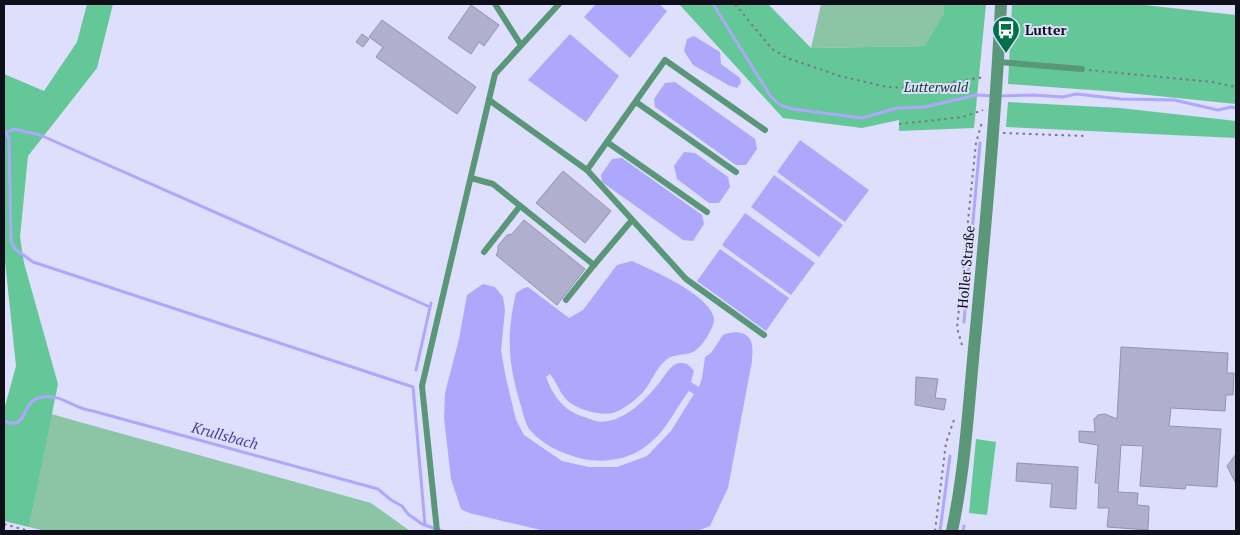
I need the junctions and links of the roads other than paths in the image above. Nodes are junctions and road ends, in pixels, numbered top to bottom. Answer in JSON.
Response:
{"nodes":[{"id":1,"x":495,"y":4,"type":"edge"},
{"id":2,"x":559,"y":4,"type":"edge"},
{"id":3,"x":1002,"y":4,"type":"edge"},
{"id":4,"x":521,"y":45,"type":"junction"},
{"id":5,"x":998,"y":62,"type":"junction"},
{"id":6,"x":1082,"y":69,"type":"road end"},
{"id":7,"x":489,"y":100,"type":"junction"},
{"id":8,"x":636,"y":102,"type":"junction"},
{"id":9,"x":765,"y":130,"type":"dead end"},
{"id":10,"x":607,"y":142,"type":"junction"},
{"id":11,"x":588,"y":170,"type":"junction"},
{"id":12,"x":736,"y":172,"type":"dead end"},
{"id":13,"x":471,"y":178,"type":"junction"},
{"id":14,"x":520,"y":206,"type":"junction"},
{"id":15,"x":707,"y":212,"type":"dead end"},
{"id":16,"x":632,"y":220,"type":"junction"},
{"id":17,"x":484,"y":252,"type":"dead end"},
{"id":18,"x":594,"y":265,"type":"junction"},
{"id":19,"x":566,"y":300,"type":"dead end"},
{"id":20,"x":764,"y":334,"type":"dead end"},
{"id":21,"x":436,"y":528,"type":"edge"},
{"id":22,"x":952,"y":531,"type":"edge"}],
"edges":[{"from":1,"to":4,"type":"lane"},
{"from":2,"to":4,"type":"lane"},
{"from":3,"to":5,"type":"street","name":"Holler Straße"},
{"from":4,"to":7,"type":"lane"},
{"from":5,"to":6,"type":"lane"},
{"from":5,"to":22,"type":"street","name":"Holler Straße"},
{"from":7,"to":11,"type":"lane"},
{"from":7,"to":13,"type":"lane"},
{"from":8,"to":9,"type":"lane"},
{"from":8,"to":10,"type":"lane"},
{"from":8,"to":12,"type":"lane"},
{"from":10,"to":11,"type":"lane"},
{"from":10,"to":15,"type":"lane"},
{"from":11,"to":16,"type":"lane"},
{"from":13,"to":14,"type":"lane"},
{"from":13,"to":21,"type":"lane"},
{"from":14,"to":17,"type":"lane"},
{"from":14,"to":18,"type":"lane"},
{"from":16,"to":18,"type":"lane"},
{"from":16,"to":20,"type":"lane"},
{"from":18,"to":19,"type":"lane"}]}
